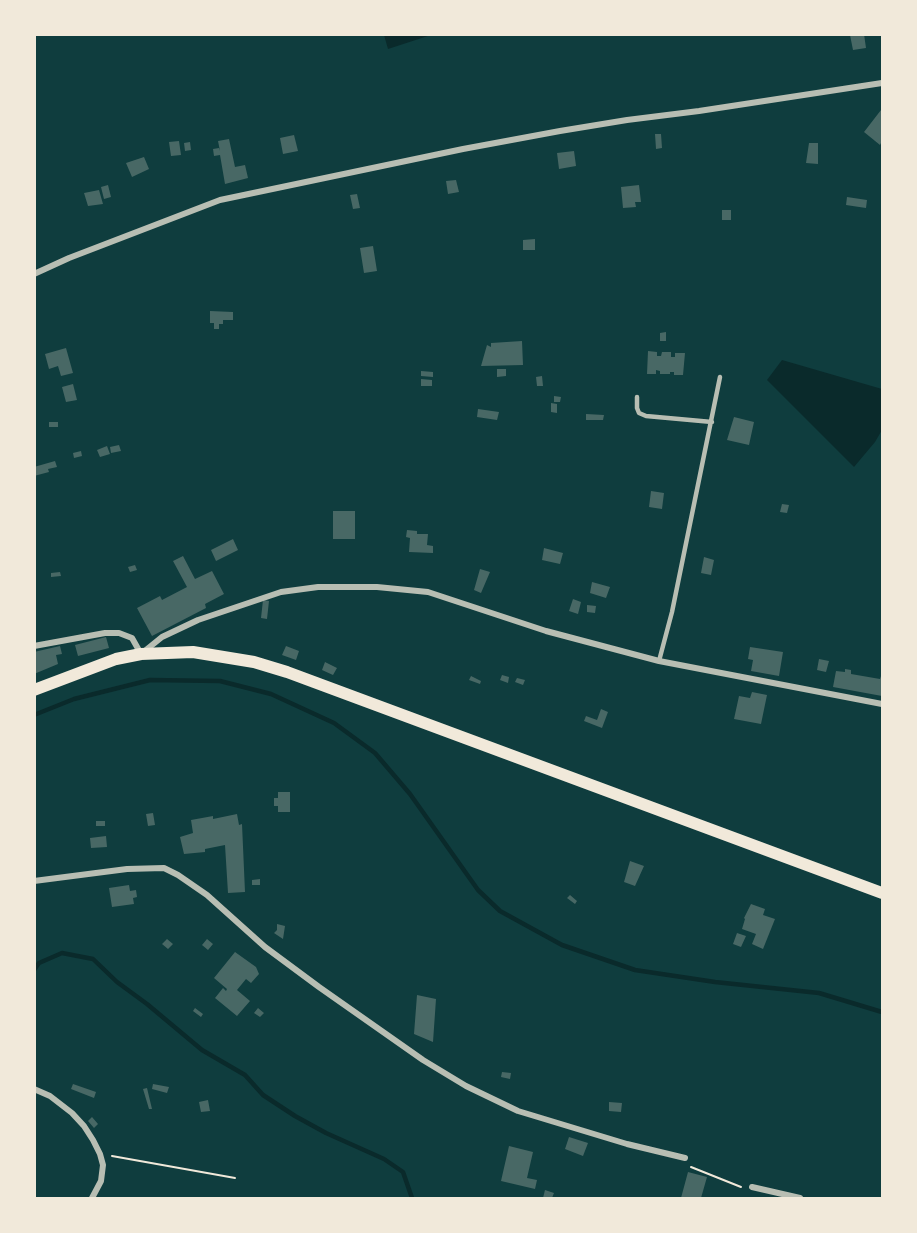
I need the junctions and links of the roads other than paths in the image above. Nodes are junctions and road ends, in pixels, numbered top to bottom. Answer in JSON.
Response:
{"nodes":[{"id":1,"x":882,"y":83,"type":"edge"},
{"id":2,"x":34,"y":274,"type":"edge"},
{"id":3,"x":720,"y":377,"type":"dead end"},
{"id":4,"x":637,"y":397,"type":"dead end"},
{"id":5,"x":712,"y":422,"type":"junction"},
{"id":6,"x":34,"y":646,"type":"edge"},
{"id":7,"x":141,"y":654,"type":"junction"},
{"id":8,"x":659,"y":661,"type":"junction"},
{"id":9,"x":34,"y":690,"type":"edge"},
{"id":10,"x":882,"y":704,"type":"edge"},
{"id":11,"x":34,"y":881,"type":"edge"},
{"id":12,"x":882,"y":893,"type":"edge"},
{"id":13,"x":34,"y":1089,"type":"edge"},
{"id":14,"x":685,"y":1158,"type":"road end"},
{"id":15,"x":752,"y":1187,"type":"road end"},
{"id":16,"x":92,"y":1198,"type":"edge"},
{"id":17,"x":800,"y":1198,"type":"edge"}],
"edges":[{"from":1,"to":2,"type":"street"},
{"from":3,"to":5,"type":"lane"},
{"from":4,"to":5,"type":"lane"},
{"from":5,"to":8,"type":"lane"},
{"from":6,"to":7,"type":"street"},
{"from":7,"to":8,"type":"street"},
{"from":7,"to":9,"type":"main road"},
{"from":7,"to":12,"type":"main road"},
{"from":8,"to":10,"type":"street"},
{"from":11,"to":14,"type":"street"},
{"from":13,"to":16,"type":"street"},
{"from":15,"to":17,"type":"street"}]}
